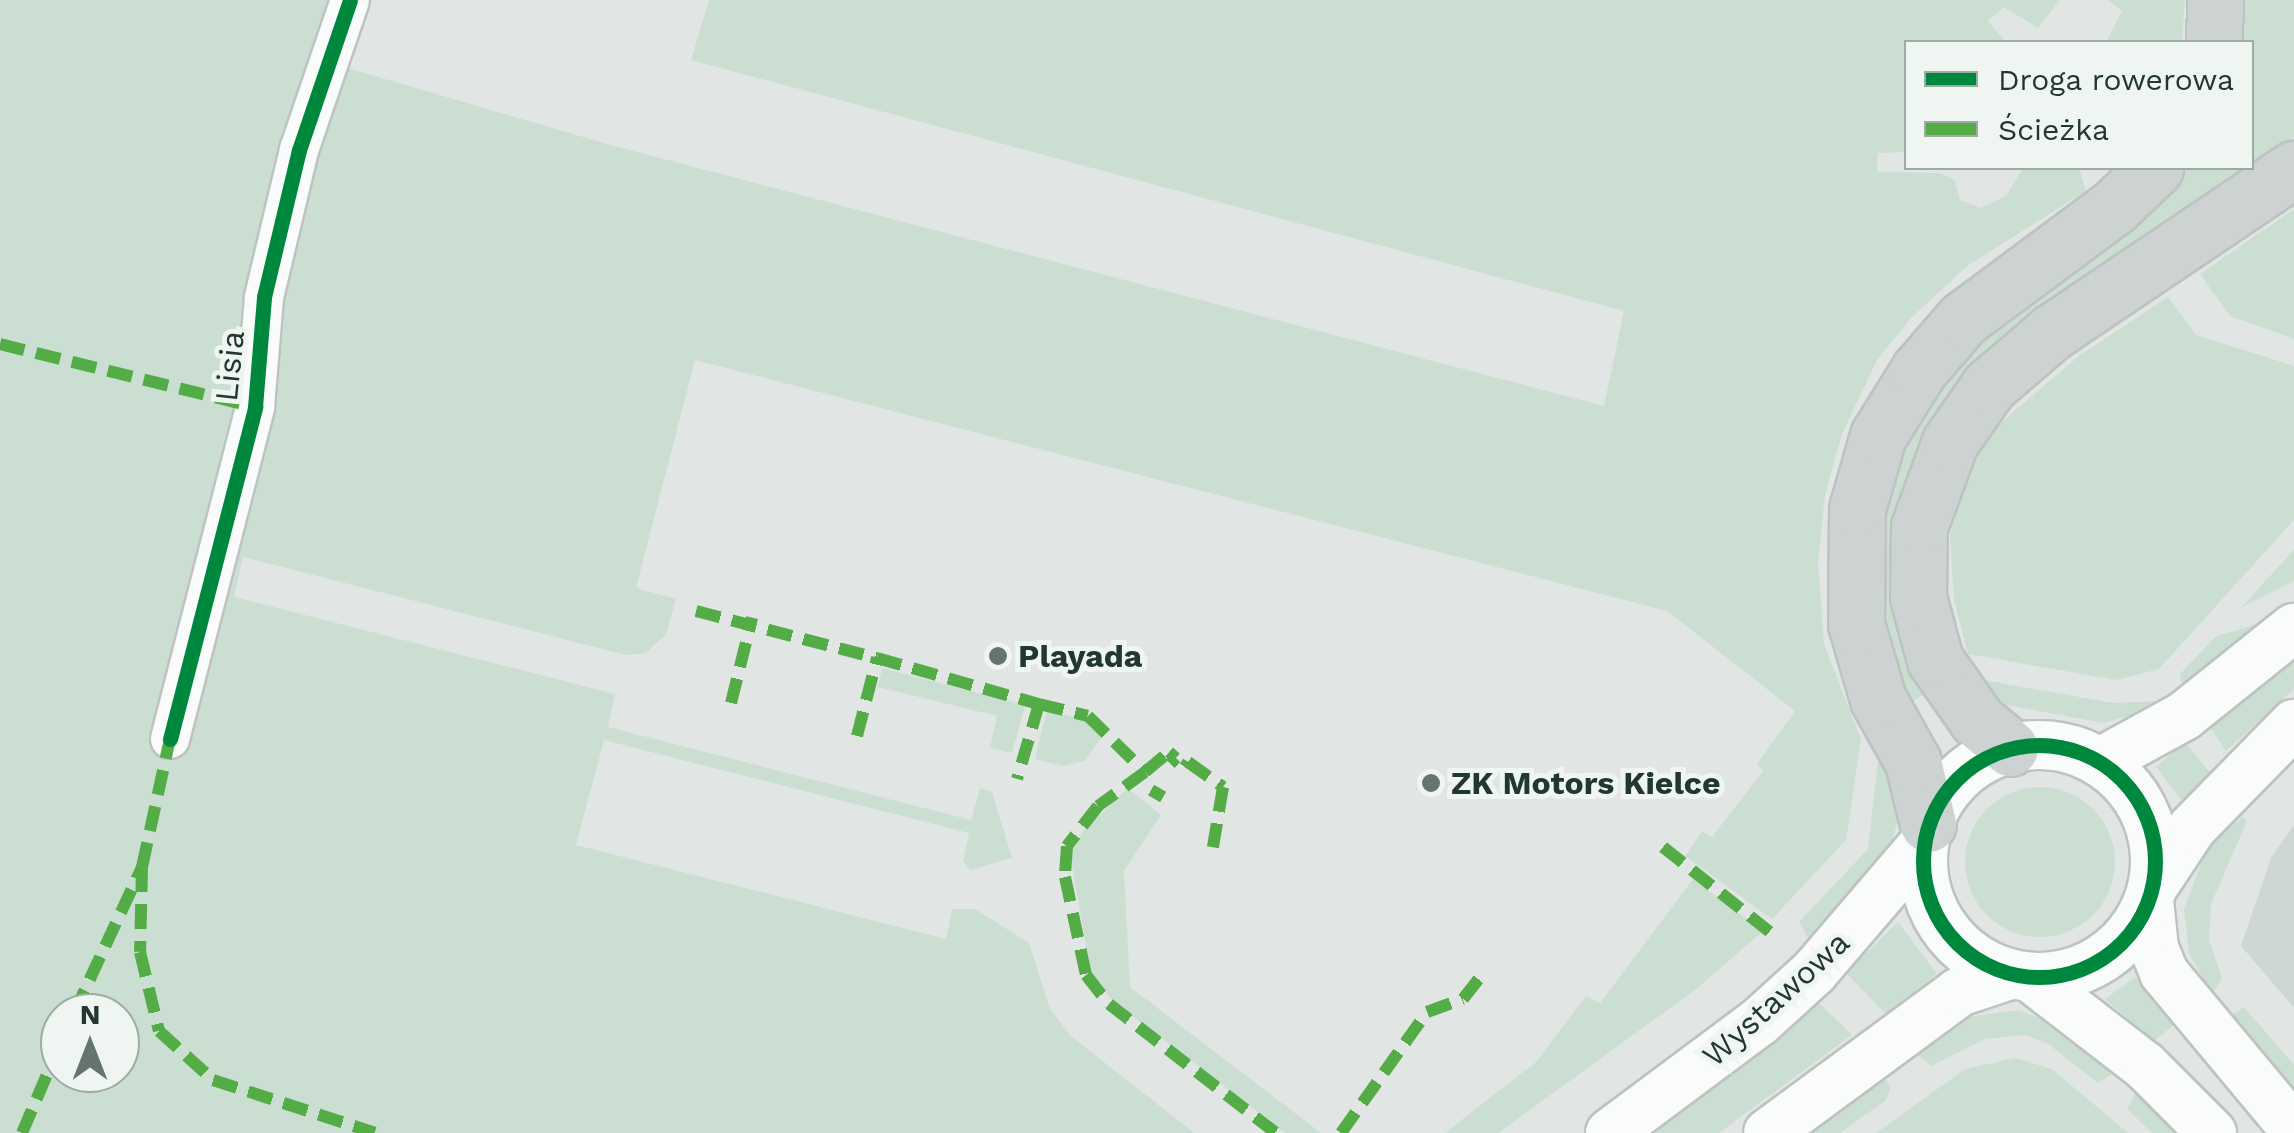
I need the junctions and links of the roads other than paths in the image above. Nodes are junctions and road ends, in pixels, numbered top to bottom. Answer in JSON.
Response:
{"nodes":[{"id":1,"x":350,"y":0,"type":"edge"},
{"id":2,"x":2214,"y":0,"type":"edge"},
{"id":3,"x":2214,"y":40,"type":"edge"},
{"id":4,"x":2294,"y":169,"type":"edge"},
{"id":5,"x":2153,"y":170,"type":"edge"},
{"id":6,"x":2294,"y":628,"type":"edge"},
{"id":7,"x":2294,"y":724,"type":"edge"},
{"id":8,"x":170,"y":739,"type":"dead end"},
{"id":9,"x":2010,"y":748,"type":"junction"},
{"id":10,"x":2100,"y":762,"type":"junction"},
{"id":11,"x":1926,"y":835,"type":"junction"},
{"id":12,"x":2151,"y":894,"type":"junction"},
{"id":13,"x":2020,"y":976,"type":"junction"},
{"id":14,"x":2294,"y":1129,"type":"edge"},
{"id":15,"x":1610,"y":1133,"type":"edge"},
{"id":16,"x":1768,"y":1133,"type":"edge"},
{"id":17,"x":2212,"y":1133,"type":"edge"}],
"edges":[{"from":1,"to":8,"type":"street","name":"Lisia"},
{"from":2,"to":3,"type":"main road"},
{"from":4,"to":9,"type":"main road"},
{"from":5,"to":11,"type":"main road"},
{"from":6,"to":10,"type":"street"},
{"from":7,"to":12,"type":"street"},
{"from":9,"to":10,"type":"street"},
{"from":9,"to":11,"type":"street"},
{"from":10,"to":12,"type":"street"},
{"from":11,"to":13,"type":"street"},
{"from":11,"to":15,"type":"street","name":"Wystawowa"},
{"from":12,"to":13,"type":"street"},
{"from":12,"to":14,"type":"street"},
{"from":13,"to":16,"type":"street"},
{"from":13,"to":17,"type":"street"}]}
